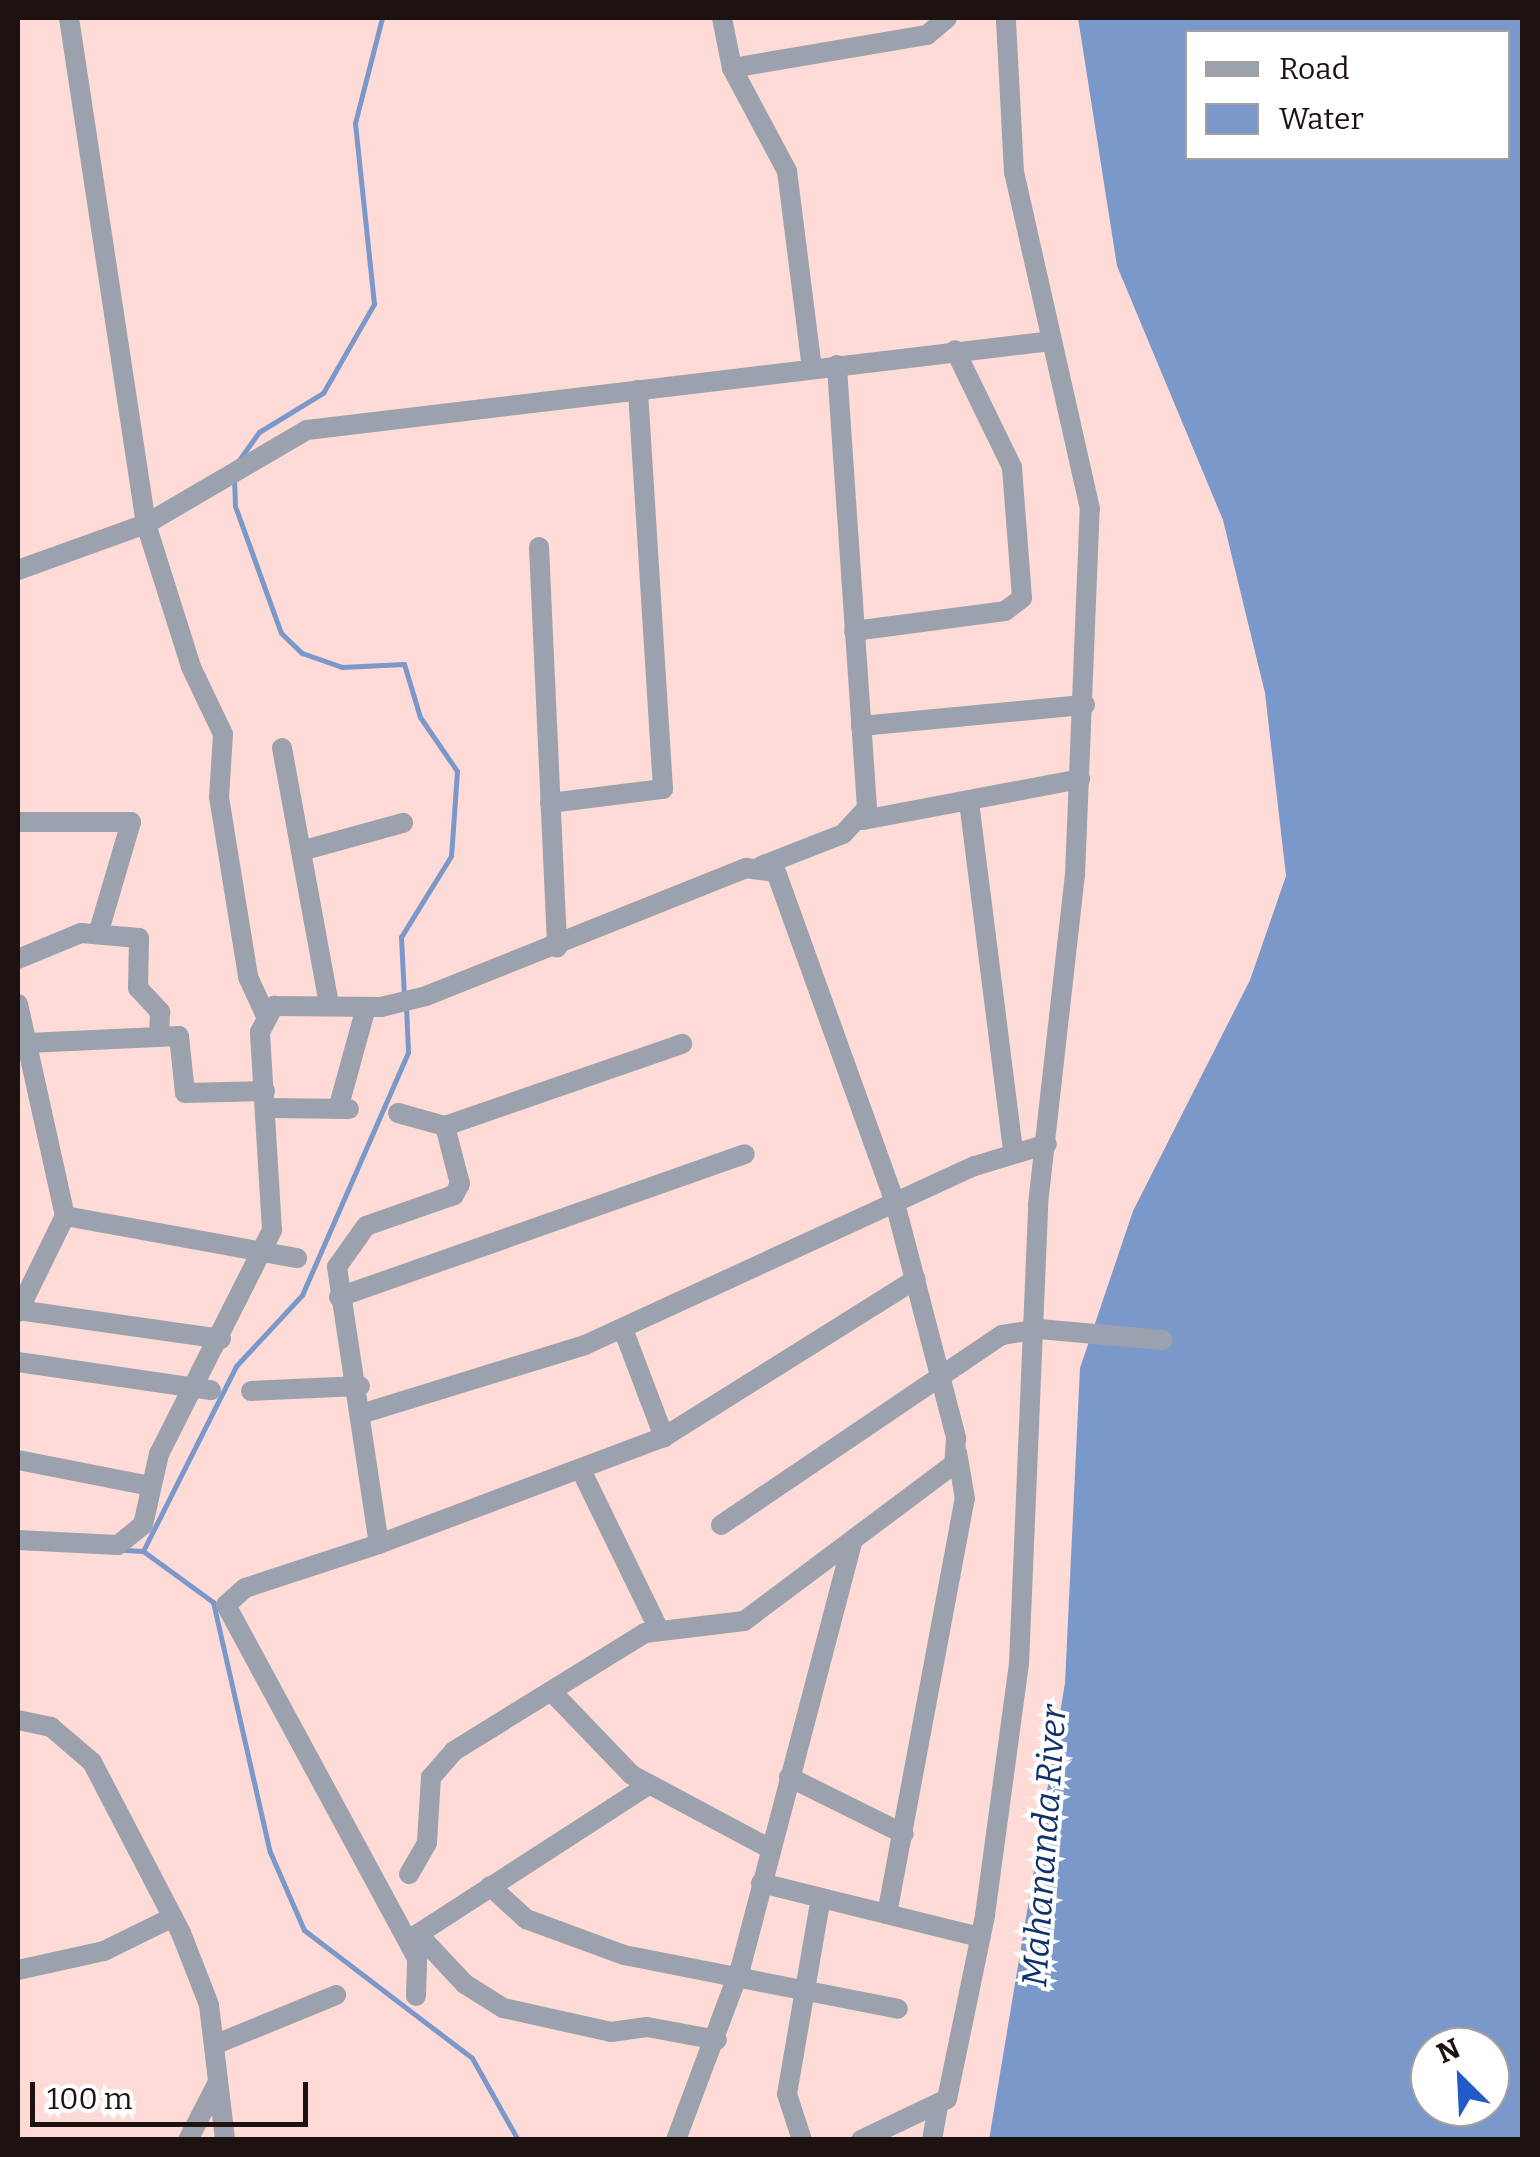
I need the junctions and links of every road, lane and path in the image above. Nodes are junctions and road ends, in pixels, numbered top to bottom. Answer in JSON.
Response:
{"nodes":[{"id":1,"x":69,"y":18,"type":"edge"},
{"id":2,"x":722,"y":18,"type":"edge"},
{"id":3,"x":948,"y":18,"type":"edge"},
{"id":4,"x":1006,"y":18,"type":"edge"},
{"id":5,"x":732,"y":68,"type":"junction"},
{"id":6,"x":1051,"y":341,"type":"junction"},
{"id":7,"x":955,"y":350,"type":"junction"},
{"id":8,"x":838,"y":365,"type":"junction"},
{"id":9,"x":812,"y":368,"type":"junction"},
{"id":10,"x":638,"y":390,"type":"junction"},
{"id":11,"x":146,"y":524,"type":"junction"},
{"id":12,"x":538,"y":547,"type":"dead end"},
{"id":13,"x":18,"y":570,"type":"edge"},
{"id":14,"x":854,"y":631,"type":"junction"},
{"id":15,"x":1085,"y":705,"type":"junction"},
{"id":16,"x":861,"y":726,"type":"junction"},
{"id":17,"x":282,"y":748,"type":"dead end"},
{"id":18,"x":1080,"y":778,"type":"junction"},
{"id":19,"x":970,"y":802,"type":"junction"},
{"id":20,"x":550,"y":803,"type":"junction"},
{"id":21,"x":863,"y":820,"type":"junction"},
{"id":22,"x":18,"y":822,"type":"edge"},
{"id":23,"x":403,"y":823,"type":"dead end"},
{"id":24,"x":301,"y":851,"type":"junction"},
{"id":25,"x":761,"y":866,"type":"junction"},
{"id":26,"x":100,"y":931,"type":"junction"},
{"id":27,"x":557,"y":948,"type":"junction"},
{"id":28,"x":18,"y":959,"type":"edge"},
{"id":29,"x":18,"y":1004,"type":"edge"},
{"id":30,"x":329,"y":1004,"type":"junction"},
{"id":31,"x":374,"y":1007,"type":"junction"},
{"id":32,"x":265,"y":1014,"type":"junction"},
{"id":33,"x":159,"y":1035,"type":"junction"},
{"id":34,"x":28,"y":1043,"type":"junction"},
{"id":35,"x":682,"y":1044,"type":"dead end"},
{"id":36,"x":266,"y":1100,"type":"junction"},
{"id":37,"x":398,"y":1113,"type":"dead end"},
{"id":38,"x":445,"y":1126,"type":"junction"},
{"id":39,"x":1047,"y":1144,"type":"junction"},
{"id":40,"x":1013,"y":1152,"type":"junction"},
{"id":41,"x":746,"y":1154,"type":"dead end"},
{"id":42,"x":896,"y":1203,"type":"junction"},
{"id":43,"x":65,"y":1216,"type":"junction"},
{"id":44,"x":266,"y":1254,"type":"junction"},
{"id":45,"x":297,"y":1258,"type":"dead end"},
{"id":46,"x":916,"y":1279,"type":"junction"},
{"id":47,"x":339,"y":1297,"type":"junction"},
{"id":48,"x":18,"y":1310,"type":"edge"},
{"id":49,"x":623,"y":1329,"type":"junction"},
{"id":50,"x":1040,"y":1329,"type":"junction"},
{"id":51,"x":221,"y":1338,"type":"junction"},
{"id":52,"x":1163,"y":1340,"type":"dead end"},
{"id":53,"x":18,"y":1362,"type":"edge"},
{"id":54,"x":940,"y":1371,"type":"junction"},
{"id":55,"x":360,"y":1386,"type":"junction"},
{"id":56,"x":201,"y":1388,"type":"junction"},
{"id":57,"x":251,"y":1390,"type":"dead end"},
{"id":58,"x":364,"y":1414,"type":"junction"},
{"id":59,"x":664,"y":1437,"type":"junction"},
{"id":60,"x":957,"y":1452,"type":"junction"},
{"id":61,"x":18,"y":1460,"type":"edge"},
{"id":62,"x":582,"y":1470,"type":"junction"},
{"id":63,"x":150,"y":1486,"type":"junction"},
{"id":64,"x":721,"y":1525,"type":"dead end"},
{"id":65,"x":18,"y":1540,"type":"edge"},
{"id":66,"x":852,"y":1542,"type":"junction"},
{"id":67,"x":379,"y":1544,"type":"junction"},
{"id":68,"x":658,"y":1628,"type":"junction"},
{"id":69,"x":552,"y":1692,"type":"junction"},
{"id":70,"x":18,"y":1720,"type":"edge"},
{"id":71,"x":789,"y":1777,"type":"junction"},
{"id":72,"x":648,"y":1785,"type":"junction"},
{"id":73,"x":904,"y":1834,"type":"junction"},
{"id":74,"x":769,"y":1848,"type":"junction"},
{"id":75,"x":409,"y":1874,"type":"dead end"},
{"id":76,"x":760,"y":1884,"type":"junction"},
{"id":77,"x":490,"y":1886,"type":"junction"},
{"id":78,"x":822,"y":1898,"type":"junction"},
{"id":79,"x":887,"y":1914,"type":"junction"},
{"id":80,"x":173,"y":1918,"type":"junction"},
{"id":81,"x":418,"y":1934,"type":"junction"},
{"id":82,"x":980,"y":1936,"type":"junction"},
{"id":83,"x":417,"y":1958,"type":"junction"},
{"id":84,"x":18,"y":1970,"type":"edge"},
{"id":85,"x":737,"y":1976,"type":"junction"},
{"id":86,"x":812,"y":1991,"type":"junction"},
{"id":87,"x":336,"y":1994,"type":"dead end"},
{"id":88,"x":416,"y":1996,"type":"dead end"},
{"id":89,"x":898,"y":2010,"type":"dead end"},
{"id":90,"x":718,"y":2040,"type":"junction"},
{"id":91,"x":214,"y":2045,"type":"junction"},
{"id":92,"x":216,"y":2084,"type":"junction"},
{"id":93,"x":938,"y":2106,"type":"junction"},
{"id":94,"x":188,"y":2140,"type":"edge"},
{"id":95,"x":225,"y":2140,"type":"edge"},
{"id":96,"x":676,"y":2140,"type":"edge"},
{"id":97,"x":802,"y":2140,"type":"edge"},
{"id":98,"x":861,"y":2140,"type":"edge"},
{"id":99,"x":932,"y":2140,"type":"edge"}],
"edges":[{"from":1,"to":11,"type":"street"},
{"from":2,"to":5,"type":"street"},
{"from":3,"to":5,"type":"street"},
{"from":4,"to":6,"type":"street"},
{"from":5,"to":9,"type":"street"},
{"from":6,"to":7,"type":"street"},
{"from":6,"to":15,"type":"street"},
{"from":7,"to":8,"type":"street"},
{"from":7,"to":14,"type":"street"},
{"from":8,"to":9,"type":"street"},
{"from":8,"to":14,"type":"street"},
{"from":9,"to":10,"type":"street"},
{"from":10,"to":11,"type":"street"},
{"from":10,"to":20,"type":"street"},
{"from":11,"to":13,"type":"street"},
{"from":11,"to":32,"type":"street"},
{"from":12,"to":20,"type":"street"},
{"from":14,"to":16,"type":"street"},
{"from":15,"to":16,"type":"street"},
{"from":15,"to":18,"type":"street"},
{"from":16,"to":21,"type":"street"},
{"from":17,"to":24,"type":"street"},
{"from":18,"to":19,"type":"street"},
{"from":18,"to":39,"type":"street"},
{"from":19,"to":21,"type":"street"},
{"from":19,"to":40,"type":"street"},
{"from":20,"to":27,"type":"street"},
{"from":21,"to":25,"type":"street"},
{"from":22,"to":26,"type":"street"},
{"from":23,"to":24,"type":"street"},
{"from":24,"to":30,"type":"street"},
{"from":25,"to":27,"type":"street"},
{"from":25,"to":42,"type":"street"},
{"from":26,"to":28,"type":"street"},
{"from":26,"to":33,"type":"street"},
{"from":27,"to":31,"type":"street"},
{"from":29,"to":34,"type":"street"},
{"from":30,"to":31,"type":"street"},
{"from":30,"to":32,"type":"street"},
{"from":31,"to":36,"type":"street"},
{"from":32,"to":36,"type":"street"},
{"from":33,"to":34,"type":"street"},
{"from":33,"to":36,"type":"street"},
{"from":34,"to":43,"type":"street"},
{"from":35,"to":38,"type":"street"},
{"from":36,"to":44,"type":"street"},
{"from":37,"to":38,"type":"street"},
{"from":38,"to":47,"type":"street"},
{"from":39,"to":40,"type":"street"},
{"from":39,"to":50,"type":"street"},
{"from":40,"to":42,"type":"street"},
{"from":41,"to":47,"type":"street"},
{"from":42,"to":46,"type":"street"},
{"from":42,"to":49,"type":"street"},
{"from":43,"to":44,"type":"street"},
{"from":43,"to":48,"type":"street"},
{"from":44,"to":45,"type":"street"},
{"from":44,"to":51,"type":"street"},
{"from":46,"to":54,"type":"street"},
{"from":46,"to":59,"type":"street"},
{"from":47,"to":55,"type":"street"},
{"from":48,"to":51,"type":"street"},
{"from":49,"to":58,"type":"street"},
{"from":49,"to":59,"type":"street"},
{"from":50,"to":52,"type":"street"},
{"from":50,"to":54,"type":"street"},
{"from":50,"to":82,"type":"street"},
{"from":51,"to":56,"type":"street"},
{"from":53,"to":56,"type":"street"},
{"from":54,"to":60,"type":"street"},
{"from":54,"to":64,"type":"street"},
{"from":55,"to":57,"type":"street"},
{"from":55,"to":58,"type":"street"},
{"from":56,"to":63,"type":"street"},
{"from":58,"to":67,"type":"street"},
{"from":59,"to":62,"type":"street"},
{"from":60,"to":66,"type":"street"},
{"from":60,"to":73,"type":"street"},
{"from":61,"to":63,"type":"street"},
{"from":62,"to":67,"type":"street"},
{"from":62,"to":68,"type":"street"},
{"from":63,"to":65,"type":"street"},
{"from":66,"to":68,"type":"street"},
{"from":66,"to":71,"type":"street"},
{"from":67,"to":83,"type":"street"},
{"from":68,"to":69,"type":"street"},
{"from":69,"to":72,"type":"street"},
{"from":69,"to":75,"type":"street"},
{"from":70,"to":80,"type":"street"},
{"from":71,"to":73,"type":"street"},
{"from":71,"to":74,"type":"street"},
{"from":72,"to":74,"type":"street"},
{"from":72,"to":77,"type":"street"},
{"from":73,"to":79,"type":"street"},
{"from":74,"to":76,"type":"street"},
{"from":76,"to":78,"type":"street"},
{"from":76,"to":85,"type":"street"},
{"from":77,"to":81,"type":"street"},
{"from":77,"to":85,"type":"street"},
{"from":78,"to":79,"type":"street"},
{"from":78,"to":86,"type":"street"},
{"from":79,"to":82,"type":"street"},
{"from":80,"to":84,"type":"street"},
{"from":80,"to":91,"type":"street"},
{"from":81,"to":83,"type":"street"},
{"from":81,"to":90,"type":"street"},
{"from":82,"to":93,"type":"street"},
{"from":83,"to":88,"type":"street"},
{"from":85,"to":86,"type":"street"},
{"from":85,"to":90,"type":"street"},
{"from":86,"to":89,"type":"street"},
{"from":86,"to":97,"type":"street"},
{"from":87,"to":91,"type":"street"},
{"from":90,"to":96,"type":"street"},
{"from":91,"to":92,"type":"street"},
{"from":92,"to":94,"type":"street"},
{"from":92,"to":95,"type":"street"},
{"from":93,"to":98,"type":"street"},
{"from":93,"to":99,"type":"street"}]}
